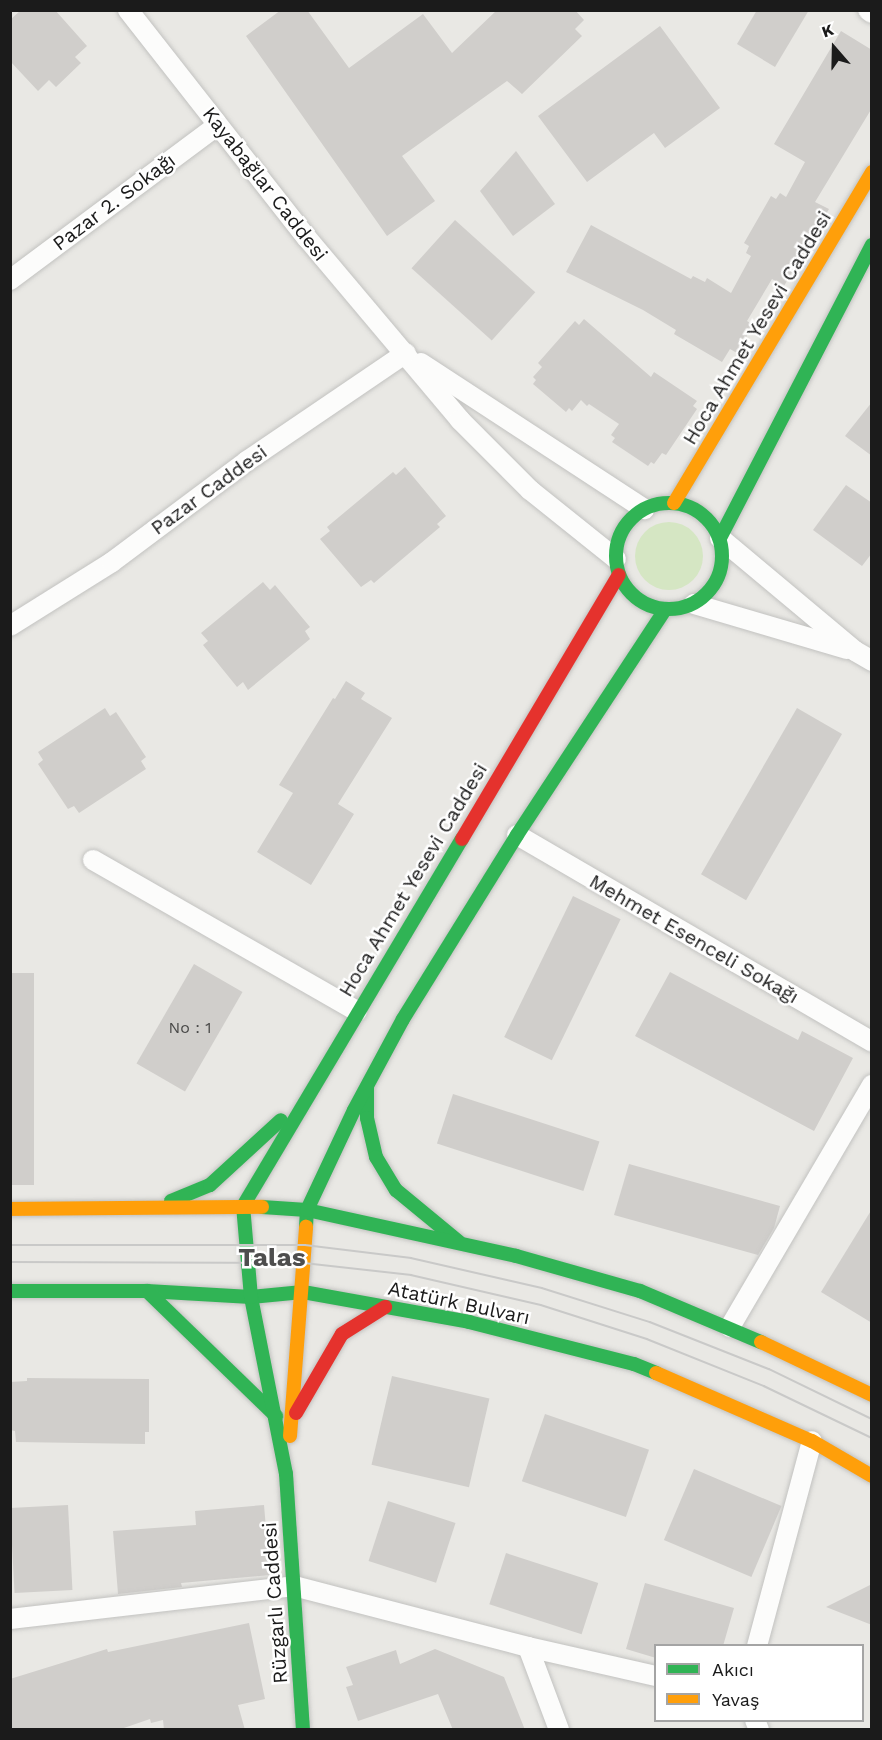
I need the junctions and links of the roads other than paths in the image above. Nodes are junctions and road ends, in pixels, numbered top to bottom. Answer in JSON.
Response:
{"nodes":[{"id":1,"x":128,"y":10,"type":"edge"},
{"id":2,"x":218,"y":125,"type":"junction"},
{"id":3,"x":872,"y":172,"type":"edge"},
{"id":4,"x":872,"y":245,"type":"edge"},
{"id":5,"x":10,"y":280,"type":"edge"},
{"id":6,"x":406,"y":353,"type":"junction"},
{"id":7,"x":674,"y":503,"type":"junction"},
{"id":8,"x":644,"y":509,"type":"junction"},
{"id":9,"x":720,"y":538,"type":"junction"},
{"id":10,"x":617,"y":567,"type":"junction"},
{"id":11,"x":694,"y":604,"type":"junction"},
{"id":12,"x":665,"y":610,"type":"junction"},
{"id":13,"x":10,"y":626,"type":"edge"},
{"id":14,"x":863,"y":656,"type":"edge"},
{"id":15,"x":517,"y":836,"type":"junction"},
{"id":16,"x":93,"y":860,"type":"dead end"},
{"id":17,"x":357,"y":1011,"type":"junction"},
{"id":18,"x":872,"y":1042,"type":"edge"},
{"id":19,"x":323,"y":1069,"type":"junction"},
{"id":20,"x":368,"y":1085,"type":"junction"},
{"id":21,"x":872,"y":1085,"type":"edge"},
{"id":22,"x":243,"y":1206,"type":"junction"},
{"id":23,"x":155,"y":1207,"type":"junction"},
{"id":24,"x":10,"y":1209,"type":"edge"},
{"id":25,"x":307,"y":1210,"type":"junction"},
{"id":26,"x":464,"y":1246,"type":"junction"},
{"id":27,"x":10,"y":1291,"type":"edge"},
{"id":28,"x":147,"y":1291,"type":"junction"},
{"id":29,"x":303,"y":1292,"type":"junction"},
{"id":30,"x":251,"y":1297,"type":"junction"},
{"id":31,"x":385,"y":1307,"type":"junction"},
{"id":32,"x":730,"y":1327,"type":"junction"},
{"id":33,"x":872,"y":1395,"type":"edge"},
{"id":34,"x":276,"y":1416,"type":"junction"},
{"id":35,"x":291,"y":1420,"type":"junction"},
{"id":36,"x":812,"y":1441,"type":"junction"},
{"id":37,"x":286,"y":1474,"type":"junction"},
{"id":38,"x":872,"y":1476,"type":"edge"},
{"id":39,"x":294,"y":1586,"type":"junction"},
{"id":40,"x":10,"y":1619,"type":"edge"},
{"id":41,"x":758,"y":1644,"type":"edge"},
{"id":42,"x":528,"y":1647,"type":"junction"},
{"id":43,"x":654,"y":1676,"type":"edge"},
{"id":44,"x":303,"y":1730,"type":"edge"},
{"id":45,"x":560,"y":1730,"type":"edge"}],
"edges":[{"from":1,"to":2,"type":"street","name":"Kayabağlar Caddesi"},
{"from":2,"to":5,"type":"street","name":"Pazar 2. Sokağı"},
{"from":2,"to":6,"type":"street","name":"Kayabağlar Caddesi"},
{"from":3,"to":7,"type":"main road","name":"Hoca Ahmet Yesevi Caddesi"},
{"from":4,"to":9,"type":"main road"},
{"from":6,"to":8,"type":"street","name":"Kayabağlar Caddesi"},
{"from":6,"to":10,"type":"street","name":"Kayabağlar Caddesi"},
{"from":6,"to":13,"type":"street","name":"Pazar Caddesi"},
{"from":7,"to":8,"type":"main road"},
{"from":7,"to":9,"type":"main road"},
{"from":8,"to":10,"type":"main road"},
{"from":9,"to":11,"type":"main road"},
{"from":9,"to":14,"type":"street"},
{"from":10,"to":12,"type":"main road"},
{"from":10,"to":17,"type":"main road","name":"Hoca Ahmet Yesevi Caddesi"},
{"from":11,"to":12,"type":"main road"},
{"from":11,"to":14,"type":"street"},
{"from":12,"to":15,"type":"main road"},
{"from":15,"to":18,"type":"street","name":"Mehmet Esenceli Sokağı"},
{"from":15,"to":20,"type":"main road"},
{"from":16,"to":17,"type":"street"},
{"from":17,"to":19,"type":"main road","name":"Hoca Ahmet Yesevi Caddesi"},
{"from":19,"to":22,"type":"main road","name":"Hoca Ahmet Yesevi Caddesi"},
{"from":19,"to":23,"type":"main road"},
{"from":20,"to":25,"type":"main road"},
{"from":20,"to":26,"type":"main road"},
{"from":21,"to":32,"type":"street"},
{"from":22,"to":23,"type":"main road"},
{"from":22,"to":25,"type":"main road"},
{"from":22,"to":30,"type":"main road","name":"Rüzgarlı Caddesi"},
{"from":23,"to":24,"type":"main road"},
{"from":25,"to":26,"type":"main road"},
{"from":25,"to":29,"type":"main road","name":"Rüzgarlı Caddesi"},
{"from":26,"to":32,"type":"main road"},
{"from":27,"to":28,"type":"main road","name":"Atatürk Bulvarı"},
{"from":28,"to":30,"type":"main road","name":"Atatürk Bulvarı"},
{"from":28,"to":34,"type":"main road"},
{"from":29,"to":30,"type":"main road","name":"Atatürk Bulvarı"},
{"from":29,"to":31,"type":"main road","name":"Atatürk Bulvarı"},
{"from":29,"to":35,"type":"main road","name":"Rüzgarlı Caddesi"},
{"from":30,"to":34,"type":"main road","name":"Rüzgarlı Caddesi"},
{"from":31,"to":35,"type":"main road"},
{"from":31,"to":36,"type":"main road","name":"Atatürk Bulvarı"},
{"from":32,"to":33,"type":"main road"},
{"from":34,"to":37,"type":"main road","name":"Rüzgarlı Caddesi"},
{"from":35,"to":37,"type":"main road","name":"Rüzgarlı Caddesi"},
{"from":36,"to":38,"type":"main road","name":"Atatürk Bulvarı"},
{"from":36,"to":41,"type":"street"},
{"from":37,"to":39,"type":"main road","name":"Rüzgarlı Caddesi"},
{"from":39,"to":40,"type":"street"},
{"from":39,"to":42,"type":"street"},
{"from":39,"to":44,"type":"main road","name":"Rüzgarlı Caddesi"},
{"from":42,"to":43,"type":"street"},
{"from":42,"to":45,"type":"street"}]}
